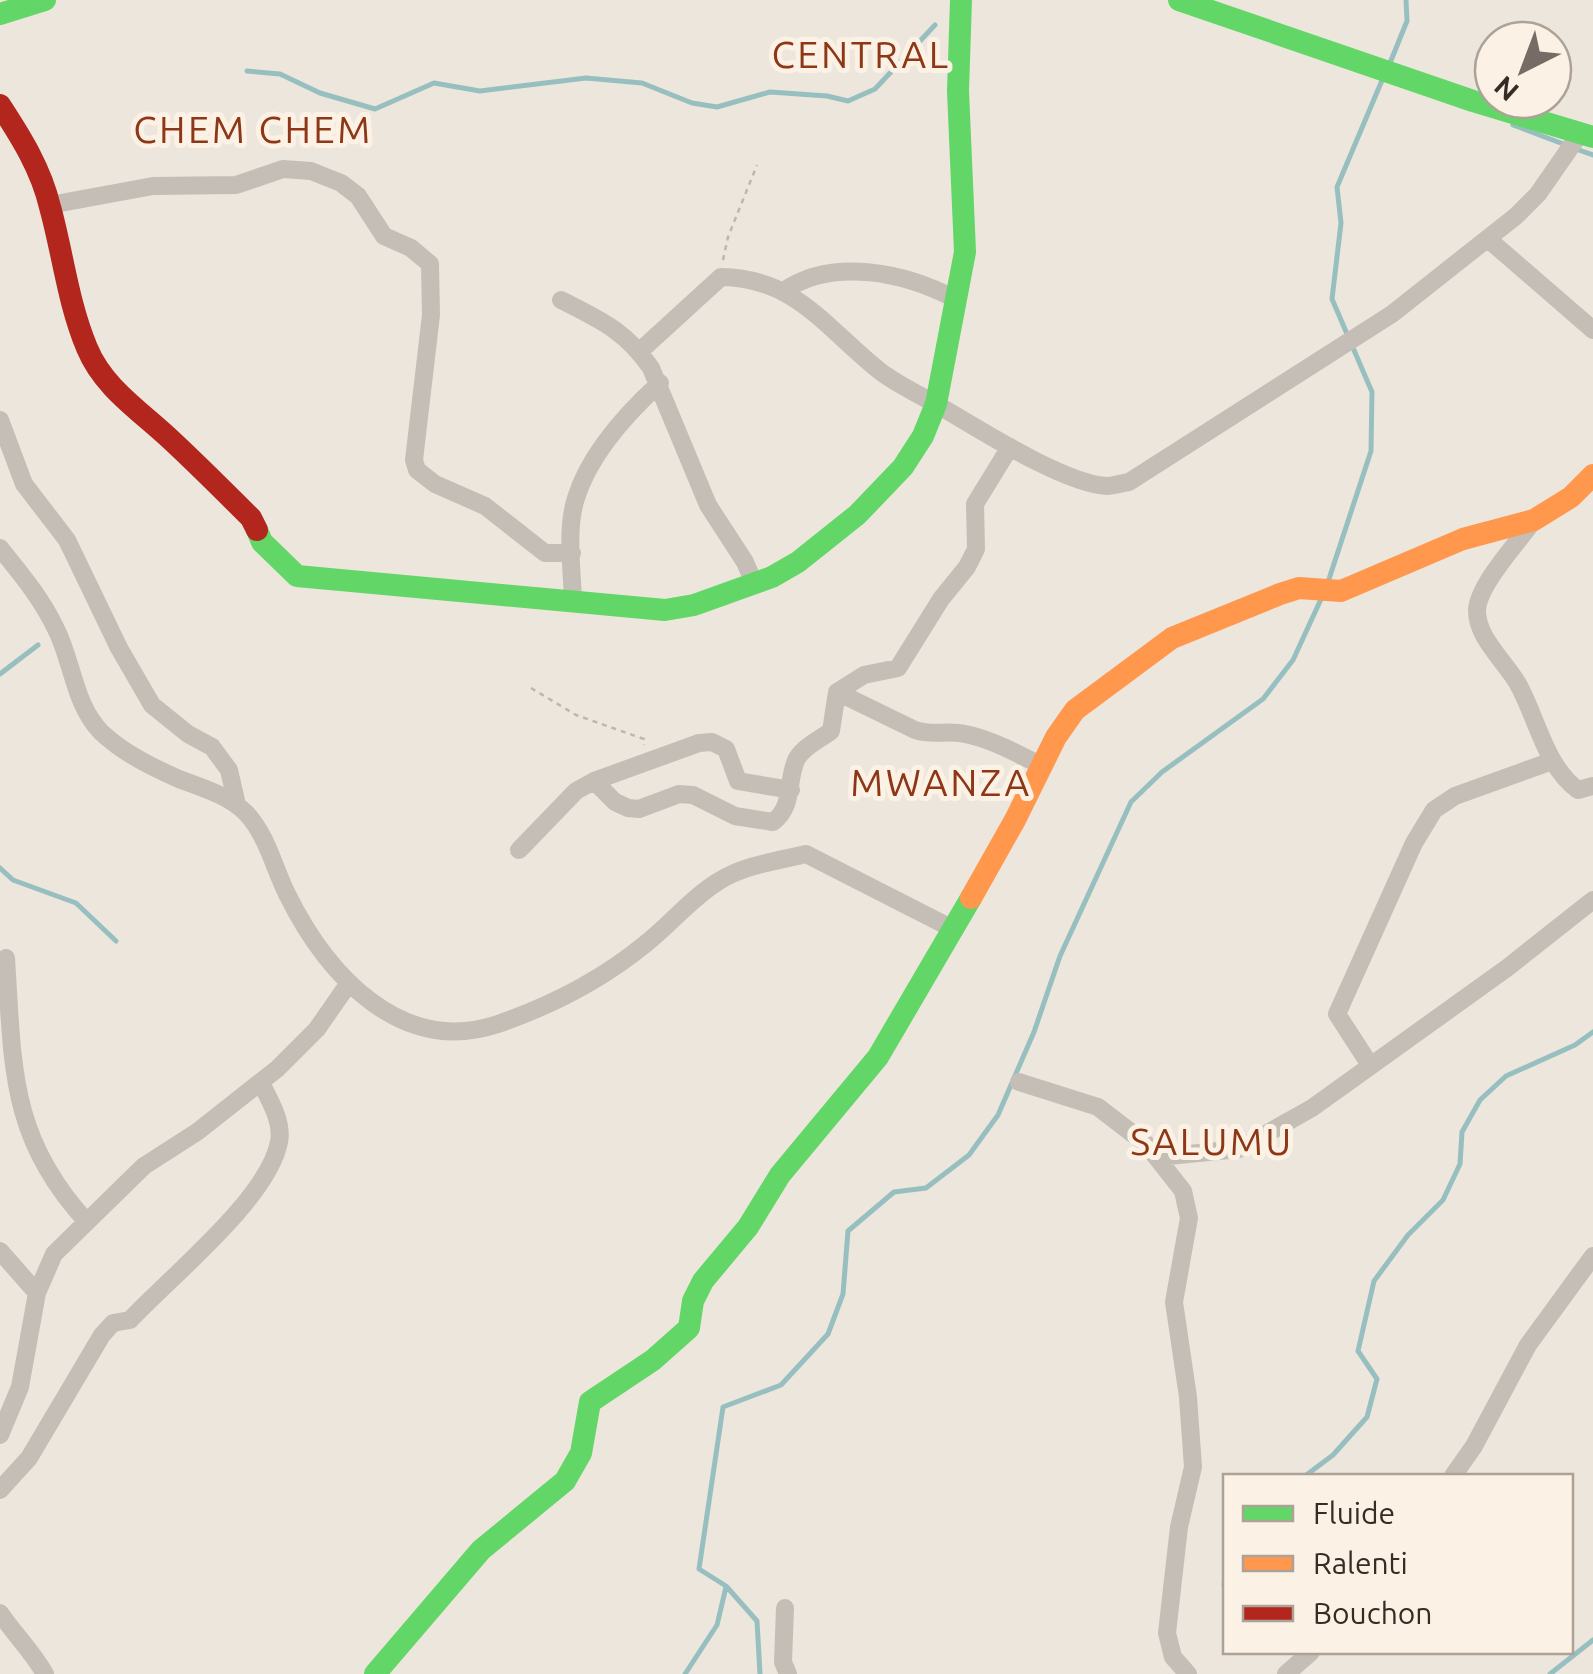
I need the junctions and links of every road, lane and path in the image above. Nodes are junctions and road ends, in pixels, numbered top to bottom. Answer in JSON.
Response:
{"nodes":[{"id":1,"x":45,"y":0,"type":"edge"},
{"id":2,"x":960,"y":0,"type":"edge"},
{"id":3,"x":1194,"y":2,"type":"edge"},
{"id":4,"x":0,"y":14,"type":"edge"},
{"id":5,"x":0,"y":104,"type":"edge"},
{"id":6,"x":1587,"y":135,"type":"edge"},
{"id":7,"x":758,"y":165,"type":"dead end"},
{"id":8,"x":50,"y":205,"type":"junction"},
{"id":9,"x":1488,"y":238,"type":"junction"},
{"id":10,"x":721,"y":276,"type":"junction"},
{"id":11,"x":785,"y":290,"type":"junction"},
{"id":12,"x":955,"y":298,"type":"junction"},
{"id":13,"x":561,"y":300,"type":"dead end"},
{"id":14,"x":1593,"y":330,"type":"edge"},
{"id":15,"x":640,"y":352,"type":"junction"},
{"id":16,"x":660,"y":383,"type":"junction"},
{"id":17,"x":936,"y":404,"type":"junction"},
{"id":18,"x":0,"y":420,"type":"edge"},
{"id":19,"x":1010,"y":447,"type":"junction"},
{"id":20,"x":1593,"y":475,"type":"edge"},
{"id":21,"x":1534,"y":520,"type":"junction"},
{"id":22,"x":0,"y":548,"type":"edge"},
{"id":23,"x":572,"y":554,"type":"junction"},
{"id":24,"x":754,"y":583,"type":"junction"},
{"id":25,"x":573,"y":600,"type":"junction"},
{"id":26,"x":530,"y":688,"type":"dead end"},
{"id":27,"x":837,"y":692,"type":"junction"},
{"id":28,"x":1552,"y":761,"type":"junction"},
{"id":29,"x":645,"y":762,"type":"junction"},
{"id":30,"x":1042,"y":766,"type":"junction"},
{"id":31,"x":594,"y":780,"type":"junction"},
{"id":32,"x":1593,"y":786,"type":"edge"},
{"id":33,"x":792,"y":790,"type":"junction"},
{"id":34,"x":238,"y":806,"type":"junction"},
{"id":35,"x":519,"y":850,"type":"dead end"},
{"id":36,"x":1593,"y":900,"type":"edge"},
{"id":37,"x":953,"y":929,"type":"junction"},
{"id":38,"x":6,"y":958,"type":"dead end"},
{"id":39,"x":350,"y":982,"type":"junction"},
{"id":40,"x":1370,"y":1065,"type":"junction"},
{"id":41,"x":1018,"y":1082,"type":"dead end"},
{"id":42,"x":262,"y":1084,"type":"junction"},
{"id":43,"x":1158,"y":1157,"type":"junction"},
{"id":44,"x":87,"y":1222,"type":"junction"},
{"id":45,"x":0,"y":1251,"type":"edge"},
{"id":46,"x":1593,"y":1256,"type":"edge"},
{"id":47,"x":36,"y":1292,"type":"junction"},
{"id":48,"x":0,"y":1435,"type":"edge"},
{"id":49,"x":1454,"y":1474,"type":"edge"},
{"id":50,"x":0,"y":1490,"type":"edge"},
{"id":51,"x":785,"y":1608,"type":"dead end"},
{"id":52,"x":0,"y":1613,"type":"edge"},
{"id":53,"x":1309,"y":1654,"type":"edge"},
{"id":54,"x":45,"y":1674,"type":"edge"},
{"id":55,"x":375,"y":1674,"type":"edge"},
{"id":56,"x":788,"y":1674,"type":"edge"},
{"id":57,"x":1188,"y":1674,"type":"edge"},
{"id":58,"x":1286,"y":1674,"type":"edge"}],
"edges":[{"from":1,"to":4,"type":"street"},
{"from":2,"to":12,"type":"street"},
{"from":3,"to":6,"type":"street"},
{"from":5,"to":8,"type":"street"},
{"from":6,"to":9,"type":"street"},
{"from":7,"to":10,"type":"path"},
{"from":8,"to":23,"type":"street"},
{"from":8,"to":25,"type":"street"},
{"from":9,"to":14,"type":"street"},
{"from":9,"to":19,"type":"street"},
{"from":10,"to":11,"type":"street"},
{"from":10,"to":15,"type":"street"},
{"from":11,"to":12,"type":"street"},
{"from":11,"to":17,"type":"street"},
{"from":12,"to":17,"type":"street"},
{"from":13,"to":15,"type":"street"},
{"from":15,"to":16,"type":"street"},
{"from":16,"to":23,"type":"street"},
{"from":16,"to":24,"type":"street"},
{"from":17,"to":19,"type":"street"},
{"from":17,"to":24,"type":"street"},
{"from":18,"to":34,"type":"street"},
{"from":19,"to":27,"type":"street"},
{"from":20,"to":21,"type":"street"},
{"from":21,"to":28,"type":"street"},
{"from":21,"to":30,"type":"street"},
{"from":22,"to":34,"type":"street"},
{"from":23,"to":25,"type":"street"},
{"from":24,"to":25,"type":"street"},
{"from":26,"to":29,"type":"path"},
{"from":27,"to":30,"type":"street"},
{"from":27,"to":33,"type":"street"},
{"from":28,"to":32,"type":"street"},
{"from":28,"to":40,"type":"street"},
{"from":29,"to":31,"type":"street"},
{"from":29,"to":33,"type":"street"},
{"from":30,"to":37,"type":"street"},
{"from":31,"to":33,"type":"street"},
{"from":31,"to":35,"type":"street"},
{"from":34,"to":39,"type":"street"},
{"from":36,"to":40,"type":"street"},
{"from":37,"to":39,"type":"street"},
{"from":37,"to":55,"type":"street"},
{"from":38,"to":44,"type":"street"},
{"from":39,"to":42,"type":"street"},
{"from":40,"to":43,"type":"street"},
{"from":41,"to":43,"type":"street"},
{"from":42,"to":44,"type":"street"},
{"from":42,"to":50,"type":"street"},
{"from":43,"to":57,"type":"street"},
{"from":44,"to":47,"type":"street"},
{"from":45,"to":47,"type":"street"},
{"from":46,"to":49,"type":"street"},
{"from":47,"to":48,"type":"street"},
{"from":51,"to":56,"type":"street"},
{"from":52,"to":54,"type":"street"},
{"from":53,"to":58,"type":"street"}]}
